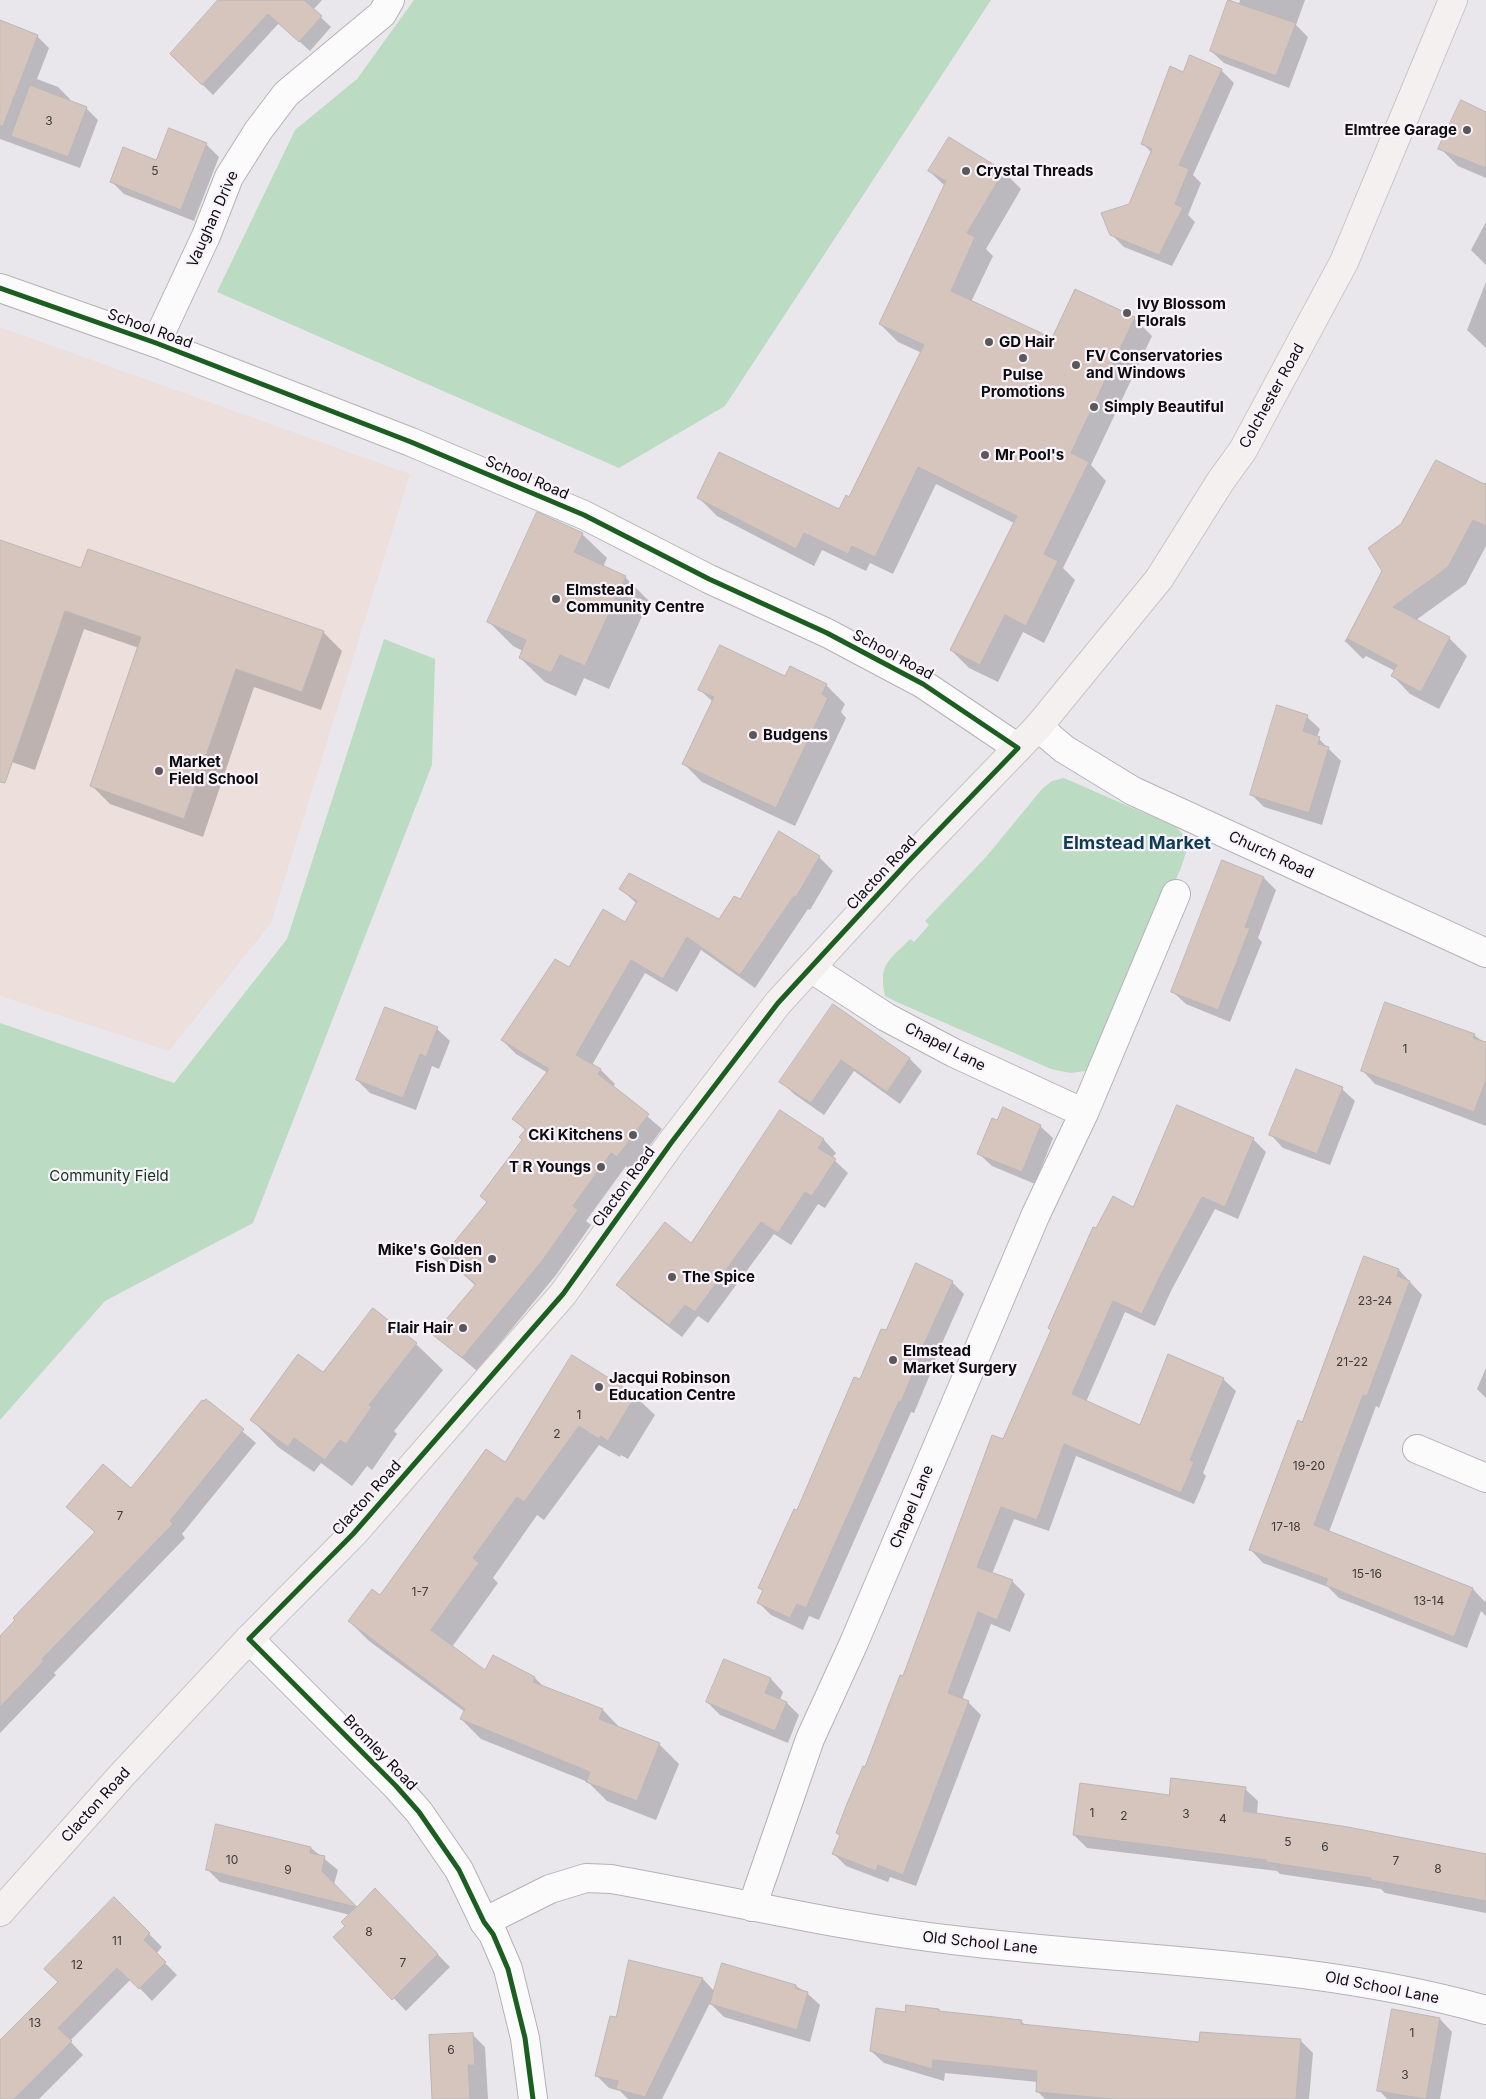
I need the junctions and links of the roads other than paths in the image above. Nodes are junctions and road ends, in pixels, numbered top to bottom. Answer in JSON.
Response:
{"nodes":[{"id":1,"x":390,"y":0,"type":"edge"},
{"id":2,"x":1453,"y":0,"type":"edge"},
{"id":3,"x":0,"y":288,"type":"edge"},
{"id":4,"x":156,"y":343,"type":"junction"},
{"id":5,"x":1038,"y":727,"type":"junction"},
{"id":6,"x":1018,"y":748,"type":"junction"},
{"id":7,"x":1176,"y":894,"type":"dead end"},
{"id":8,"x":1486,"y":953,"type":"edge"},
{"id":9,"x":812,"y":969,"type":"junction"},
{"id":10,"x":1084,"y":1113,"type":"junction"},
{"id":11,"x":1416,"y":1449,"type":"dead end"},
{"id":12,"x":1486,"y":1478,"type":"edge"},
{"id":13,"x":249,"y":1639,"type":"junction"},
{"id":14,"x":752,"y":1907,"type":"junction"},
{"id":15,"x":0,"y":1912,"type":"edge"},
{"id":16,"x":484,"y":1922,"type":"junction"},
{"id":17,"x":1486,"y":2010,"type":"edge"},
{"id":18,"x":533,"y":2099,"type":"edge"}],
"edges":[{"from":1,"to":4,"type":"street","name":"Vaughan Drive"},
{"from":2,"to":5,"type":"main road","name":"Colchester Road"},
{"from":3,"to":4,"type":"street","name":"School Road"},
{"from":4,"to":6,"type":"street","name":"School Road"},
{"from":5,"to":6,"type":"main road","name":"Colchester Road"},
{"from":5,"to":8,"type":"street","name":"Church Road"},
{"from":6,"to":9,"type":"main road","name":"Clacton Road"},
{"from":7,"to":10,"type":"street","name":"Chapel Lane"},
{"from":9,"to":10,"type":"street","name":"Chapel Lane"},
{"from":9,"to":13,"type":"main road","name":"Clacton Road"},
{"from":10,"to":14,"type":"street","name":"Chapel Lane"},
{"from":11,"to":12,"type":"street"},
{"from":13,"to":15,"type":"main road","name":"Clacton Road"},
{"from":13,"to":16,"type":"street","name":"Bromley Road"},
{"from":14,"to":16,"type":"street","name":"Old School Lane"},
{"from":14,"to":17,"type":"street","name":"Old School Lane"},
{"from":16,"to":18,"type":"street","name":"Bromley Road"}]}
